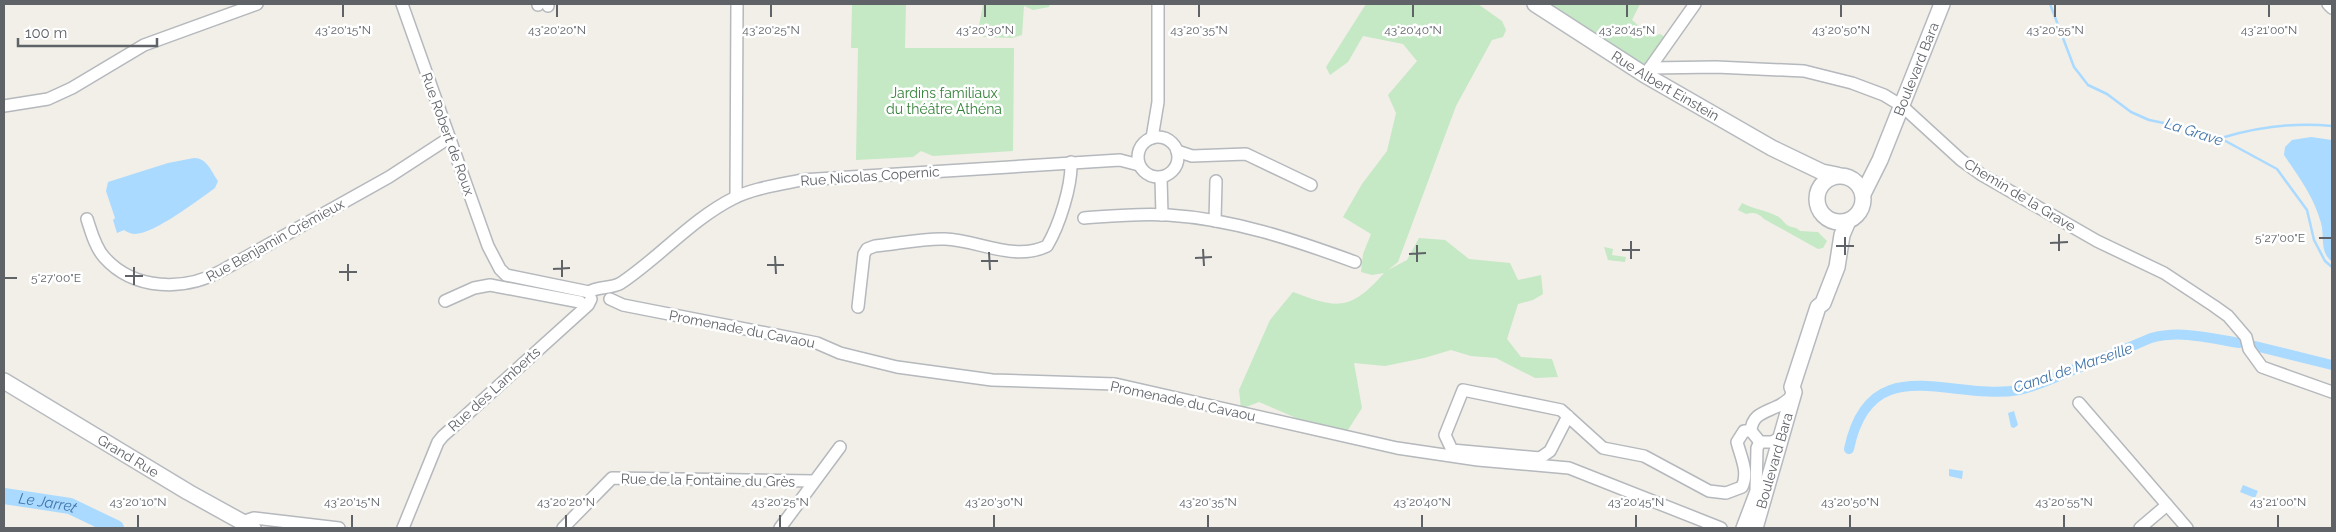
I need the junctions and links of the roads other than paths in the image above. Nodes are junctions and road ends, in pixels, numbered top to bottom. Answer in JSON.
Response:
{"nodes":[{"id":1,"x":257,"y":4,"type":"edge"},
{"id":2,"x":402,"y":4,"type":"edge"},
{"id":3,"x":737,"y":4,"type":"edge"},
{"id":4,"x":1158,"y":4,"type":"edge"},
{"id":5,"x":1535,"y":4,"type":"edge"},
{"id":6,"x":1694,"y":4,"type":"edge"},
{"id":7,"x":1942,"y":4,"type":"edge"},
{"id":8,"x":2328,"y":4,"type":"edge"},
{"id":9,"x":2332,"y":8,"type":"edge"},
{"id":10,"x":1648,"y":72,"type":"junction"},
{"id":11,"x":1158,"y":102,"type":"junction"},
{"id":12,"x":4,"y":106,"type":"edge"},
{"id":13,"x":1902,"y":106,"type":"junction"},
{"id":14,"x":1890,"y":135,"type":"junction"},
{"id":15,"x":449,"y":138,"type":"junction"},
{"id":16,"x":1152,"y":138,"type":"junction"},
{"id":17,"x":1165,"y":138,"type":"junction"},
{"id":18,"x":1772,"y":148,"type":"junction"},
{"id":19,"x":1139,"y":151,"type":"junction"},
{"id":20,"x":1177,"y":151,"type":"junction"},
{"id":21,"x":1192,"y":156,"type":"junction"},
{"id":22,"x":1120,"y":160,"type":"junction"},
{"id":23,"x":1071,"y":162,"type":"junction"},
{"id":24,"x":1178,"y":163,"type":"junction"},
{"id":25,"x":1140,"y":165,"type":"junction"},
{"id":26,"x":1842,"y":176,"type":"junction"},
{"id":27,"x":1161,"y":178,"type":"junction"},
{"id":28,"x":1216,"y":181,"type":"dead end"},
{"id":29,"x":1310,"y":185,"type":"dead end"},
{"id":30,"x":1818,"y":190,"type":"junction"},
{"id":31,"x":1863,"y":194,"type":"junction"},
{"id":32,"x":736,"y":197,"type":"junction"},
{"id":33,"x":1162,"y":215,"type":"junction"},
{"id":34,"x":1084,"y":218,"type":"dead end"},
{"id":35,"x":87,"y":219,"type":"dead end"},
{"id":36,"x":1828,"y":219,"type":"junction"},
{"id":37,"x":1215,"y":221,"type":"junction"},
{"id":38,"x":1848,"y":221,"type":"junction"},
{"id":39,"x":1356,"y":262,"type":"dead end"},
{"id":40,"x":1837,"y":267,"type":"junction"},
{"id":41,"x":620,"y":284,"type":"junction"},
{"id":42,"x":610,"y":298,"type":"junction"},
{"id":43,"x":588,"y":299,"type":"junction"},
{"id":44,"x":445,"y":301,"type":"dead end"},
{"id":45,"x":858,"y":307,"type":"dead end"},
{"id":46,"x":4,"y":380,"type":"edge"},
{"id":47,"x":2332,"y":392,"type":"edge"},
{"id":48,"x":1793,"y":394,"type":"junction"},
{"id":49,"x":2079,"y":403,"type":"dead end"},
{"id":50,"x":1568,"y":416,"type":"junction"},
{"id":51,"x":1751,"y":431,"type":"junction"},
{"id":52,"x":1781,"y":437,"type":"junction"},
{"id":53,"x":1760,"y":442,"type":"junction"},
{"id":54,"x":840,"y":447,"type":"dead end"},
{"id":55,"x":814,"y":481,"type":"junction"},
{"id":56,"x":2167,"y":505,"type":"junction"},
{"id":57,"x":277,"y":522,"type":"junction"},
{"id":58,"x":248,"y":525,"type":"edge"},
{"id":59,"x":263,"y":528,"type":"edge"},
{"id":60,"x":339,"y":528,"type":"edge"},
{"id":61,"x":403,"y":528,"type":"edge"},
{"id":62,"x":563,"y":528,"type":"edge"},
{"id":63,"x":780,"y":528,"type":"edge"},
{"id":64,"x":1721,"y":528,"type":"edge"},
{"id":65,"x":1742,"y":528,"type":"edge"},
{"id":66,"x":1755,"y":528,"type":"edge"},
{"id":67,"x":2140,"y":528,"type":"edge"},
{"id":68,"x":2187,"y":528,"type":"edge"}],
"edges":[{"from":1,"to":12,"type":"street"},
{"from":2,"to":15,"type":"street","name":"Rue Robert de Roux"},
{"from":3,"to":32,"type":"street"},
{"from":4,"to":11,"type":"street"},
{"from":5,"to":10,"type":"street","name":"Rue Albert Einstein"},
{"from":6,"to":10,"type":"street"},
{"from":7,"to":13,"type":"street","name":"Boulevard Bara"},
{"from":8,"to":9,"type":"street"},
{"from":10,"to":13,"type":"street","name":"Chemin de la Grave"},
{"from":10,"to":18,"type":"street","name":"Rue Albert Einstein"},
{"from":11,"to":16,"type":"street"},
{"from":11,"to":17,"type":"street"},
{"from":13,"to":14,"type":"street","name":"Boulevard Bara"},
{"from":13,"to":47,"type":"street","name":"Chemin de la Grave"},
{"from":14,"to":26,"type":"street","name":"Boulevard Bara"},
{"from":14,"to":31,"type":"street","name":"Boulevard Bara"},
{"from":15,"to":35,"type":"street","name":"Rue Benjamin Crémieux"},
{"from":15,"to":43,"type":"street","name":"Rue Robert de Roux"},
{"from":16,"to":17,"type":"street"},
{"from":16,"to":19,"type":"street"},
{"from":17,"to":20,"type":"street"},
{"from":18,"to":26,"type":"street","name":"Rue Albert Einstein"},
{"from":18,"to":30,"type":"street","name":"Rue Albert Einstein"},
{"from":19,"to":22,"type":"street","name":"Rue Nicolas Copernic"},
{"from":19,"to":25,"type":"street"},
{"from":20,"to":21,"type":"street"},
{"from":20,"to":24,"type":"street"},
{"from":21,"to":24,"type":"street"},
{"from":21,"to":29,"type":"street"},
{"from":22,"to":23,"type":"street","name":"Rue Nicolas Copernic"},
{"from":22,"to":25,"type":"street","name":"Rue Nicolas Copernic"},
{"from":23,"to":32,"type":"street","name":"Rue Nicolas Copernic"},
{"from":23,"to":45,"type":"street"},
{"from":24,"to":27,"type":"street"},
{"from":25,"to":27,"type":"street"},
{"from":26,"to":30,"type":"street"},
{"from":26,"to":31,"type":"street"},
{"from":27,"to":33,"type":"street"},
{"from":28,"to":37,"type":"street"},
{"from":30,"to":36,"type":"street"},
{"from":31,"to":38,"type":"street"},
{"from":32,"to":41,"type":"street","name":"Rue Nicolas Copernic"},
{"from":33,"to":34,"type":"street"},
{"from":33,"to":37,"type":"street"},
{"from":36,"to":38,"type":"street"},
{"from":36,"to":40,"type":"street"},
{"from":37,"to":39,"type":"street"},
{"from":38,"to":40,"type":"street","name":"Boulevard Bara"},
{"from":40,"to":48,"type":"street","name":"Boulevard Bara"},
{"from":41,"to":42,"type":"street"},
{"from":41,"to":43,"type":"street"},
{"from":42,"to":43,"type":"street"},
{"from":42,"to":64,"type":"street","name":"Promenade du Cavaou"},
{"from":43,"to":44,"type":"street"},
{"from":43,"to":61,"type":"street","name":"Rue des Lamberts"},
{"from":46,"to":58,"type":"street","name":"Grand Rue"},
{"from":48,"to":51,"type":"street"},
{"from":48,"to":52,"type":"street","name":"Boulevard Bara"},
{"from":49,"to":56,"type":"street"},
{"from":50,"to":50,"type":"street"},
{"from":50,"to":51,"type":"street"},
{"from":51,"to":53,"type":"street"},
{"from":52,"to":53,"type":"street"},
{"from":52,"to":66,"type":"street","name":"Boulevard Bara"},
{"from":53,"to":65,"type":"street"},
{"from":54,"to":55,"type":"street"},
{"from":55,"to":62,"type":"street","name":"Rue de la Fontaine du Grès"},
{"from":55,"to":63,"type":"street"},
{"from":56,"to":67,"type":"street"},
{"from":56,"to":68,"type":"street"},
{"from":57,"to":58,"type":"street"},
{"from":57,"to":59,"type":"street"},
{"from":57,"to":60,"type":"street"}]}
